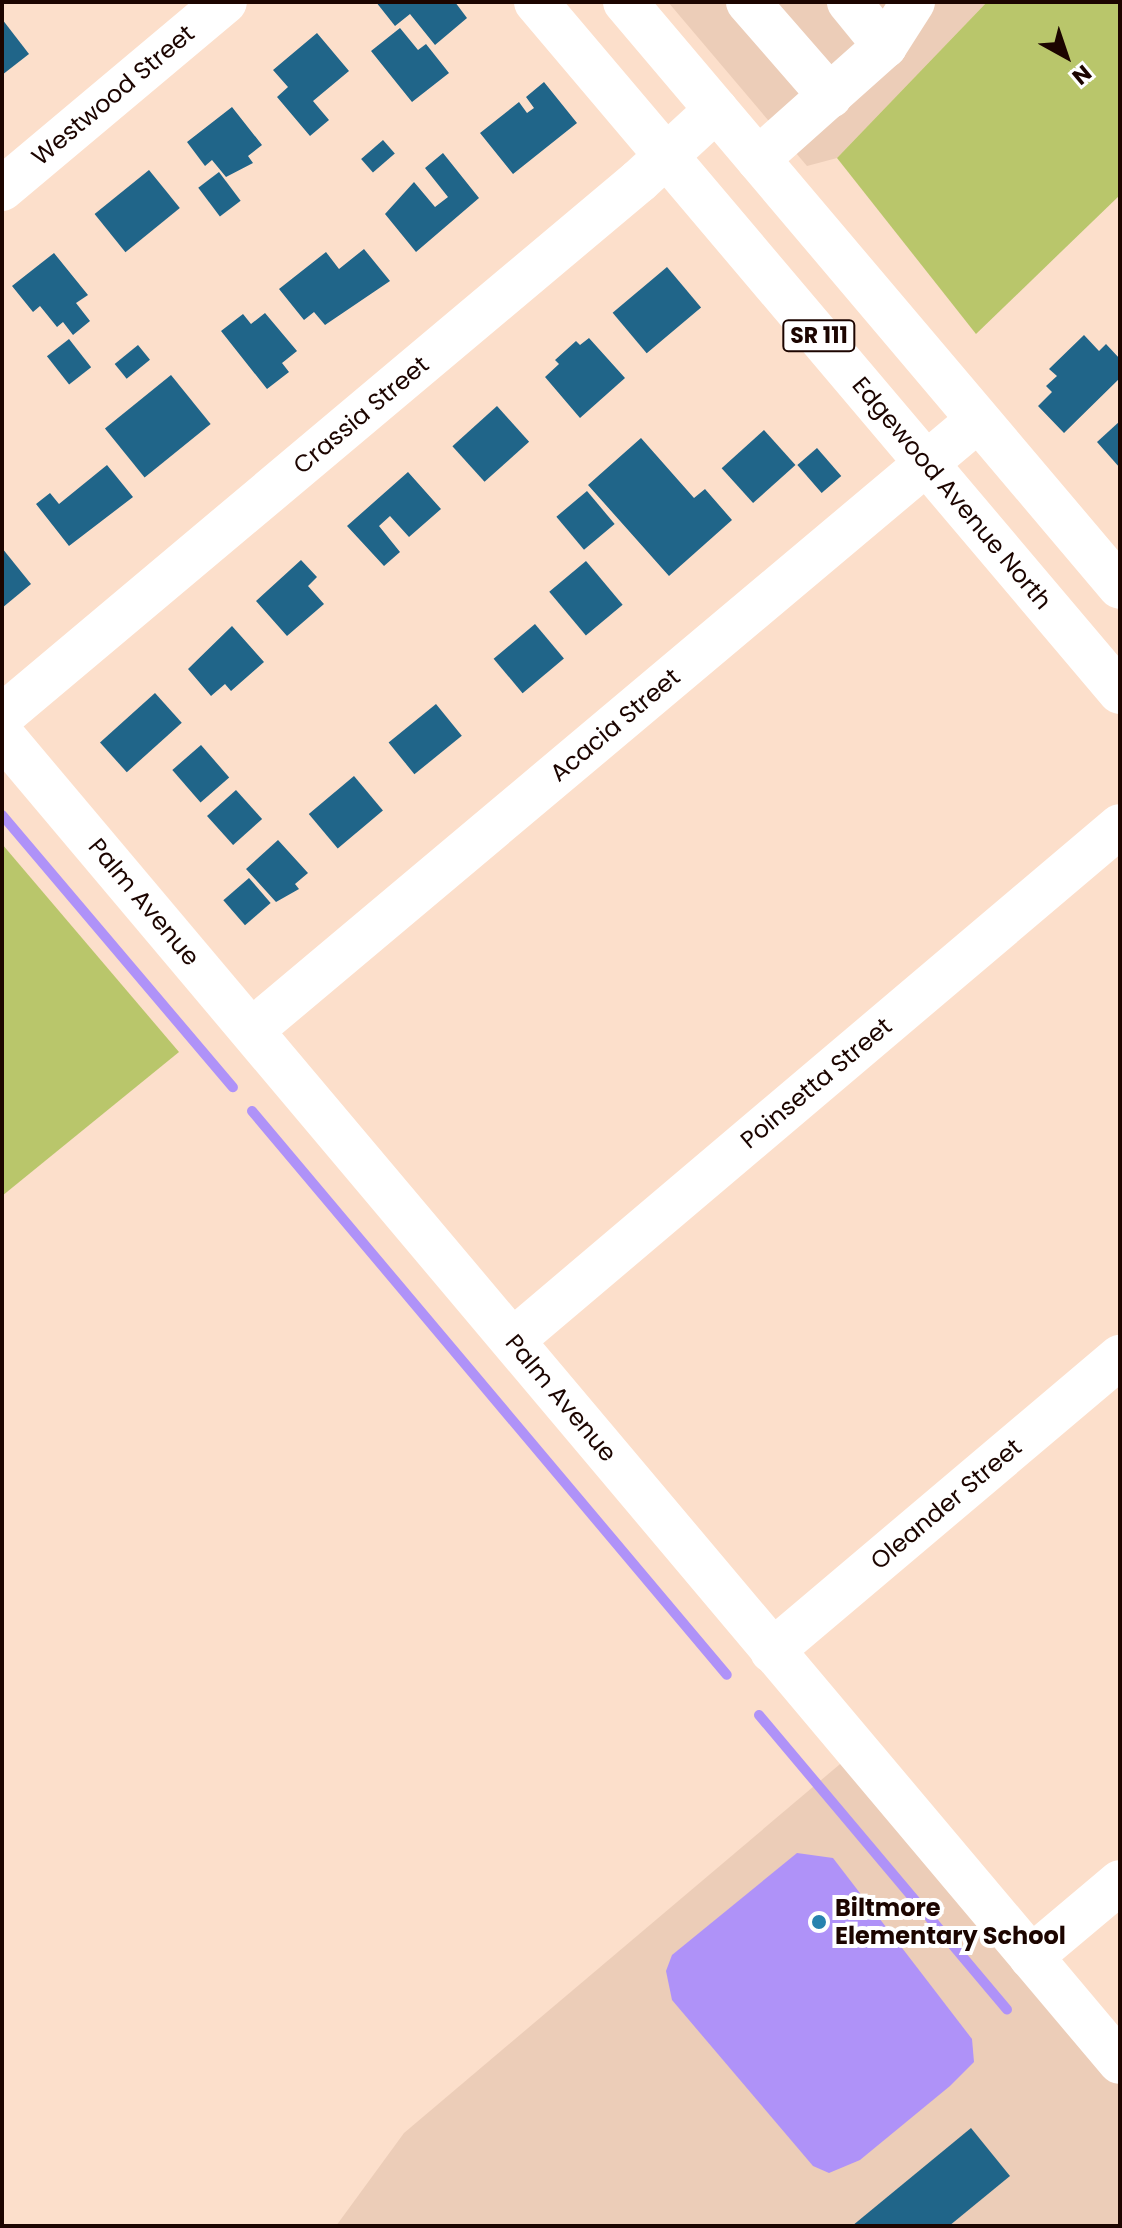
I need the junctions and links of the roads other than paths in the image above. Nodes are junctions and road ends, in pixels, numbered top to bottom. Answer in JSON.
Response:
{"nodes":[{"id":1,"x":225,"y":2,"type":"edge"},
{"id":2,"x":536,"y":2,"type":"edge"},
{"id":3,"x":625,"y":2,"type":"edge"},
{"id":4,"x":748,"y":2,"type":"edge"},
{"id":5,"x":849,"y":2,"type":"edge"},
{"id":6,"x":913,"y":2,"type":"edge"},
{"id":7,"x":885,"y":46,"type":"junction"},
{"id":8,"x":830,"y":96,"type":"junction"},
{"id":9,"x":716,"y":110,"type":"junction"},
{"id":10,"x":665,"y":155,"type":"junction"},
{"id":11,"x":758,"y":159,"type":"junction"},
{"id":12,"x":2,"y":189,"type":"edge"},
{"id":13,"x":978,"y":420,"type":"junction"},
{"id":14,"x":926,"y":463,"type":"junction"},
{"id":15,"x":1120,"y":587,"type":"edge"},
{"id":16,"x":1120,"y":692,"type":"edge"},
{"id":17,"x":2,"y":716,"type":"edge"},
{"id":18,"x":2,"y":735,"type":"edge"},
{"id":19,"x":1120,"y":826,"type":"edge"},
{"id":20,"x":252,"y":1030,"type":"junction"},
{"id":21,"x":513,"y":1340,"type":"junction"},
{"id":22,"x":1120,"y":1357,"type":"edge"},
{"id":23,"x":772,"y":1651,"type":"junction"},
{"id":24,"x":1120,"y":1882,"type":"edge"},
{"id":25,"x":1031,"y":1957,"type":"junction"},
{"id":26,"x":1120,"y":2062,"type":"edge"}],
"edges":[{"from":1,"to":12,"type":"street","name":"Westwood Street"},
{"from":2,"to":10,"type":"street","name":"Edgewood Avenue North","number":"SR 111"},
{"from":3,"to":9,"type":"street","number":"SR 111"},
{"from":4,"to":8,"type":"street"},
{"from":5,"to":7,"type":"street"},
{"from":6,"to":7,"type":"street"},
{"from":7,"to":8,"type":"street"},
{"from":8,"to":11,"type":"street"},
{"from":9,"to":10,"type":"street","name":"Crassia Street"},
{"from":9,"to":11,"type":"street","number":"SR 111"},
{"from":10,"to":14,"type":"street","name":"Edgewood Avenue North","number":"SR 111"},
{"from":10,"to":17,"type":"street","name":"Crassia Street"},
{"from":11,"to":13,"type":"street","number":"SR 111"},
{"from":13,"to":14,"type":"street","name":"Acacia Street"},
{"from":13,"to":15,"type":"street","number":"SR 111"},
{"from":14,"to":16,"type":"street","name":"Edgewood Avenue North","number":"SR 111"},
{"from":14,"to":20,"type":"street","name":"Acacia Street"},
{"from":18,"to":20,"type":"street","name":"Palm Avenue"},
{"from":19,"to":21,"type":"street","name":"Poinsetta Street"},
{"from":20,"to":21,"type":"street","name":"Palm Avenue"},
{"from":21,"to":23,"type":"street","name":"Palm Avenue"},
{"from":22,"to":23,"type":"street","name":"Oleander Street"},
{"from":23,"to":25,"type":"street","name":"Palm Avenue"},
{"from":24,"to":25,"type":"street"},
{"from":25,"to":26,"type":"street","name":"Palm Avenue"}]}
